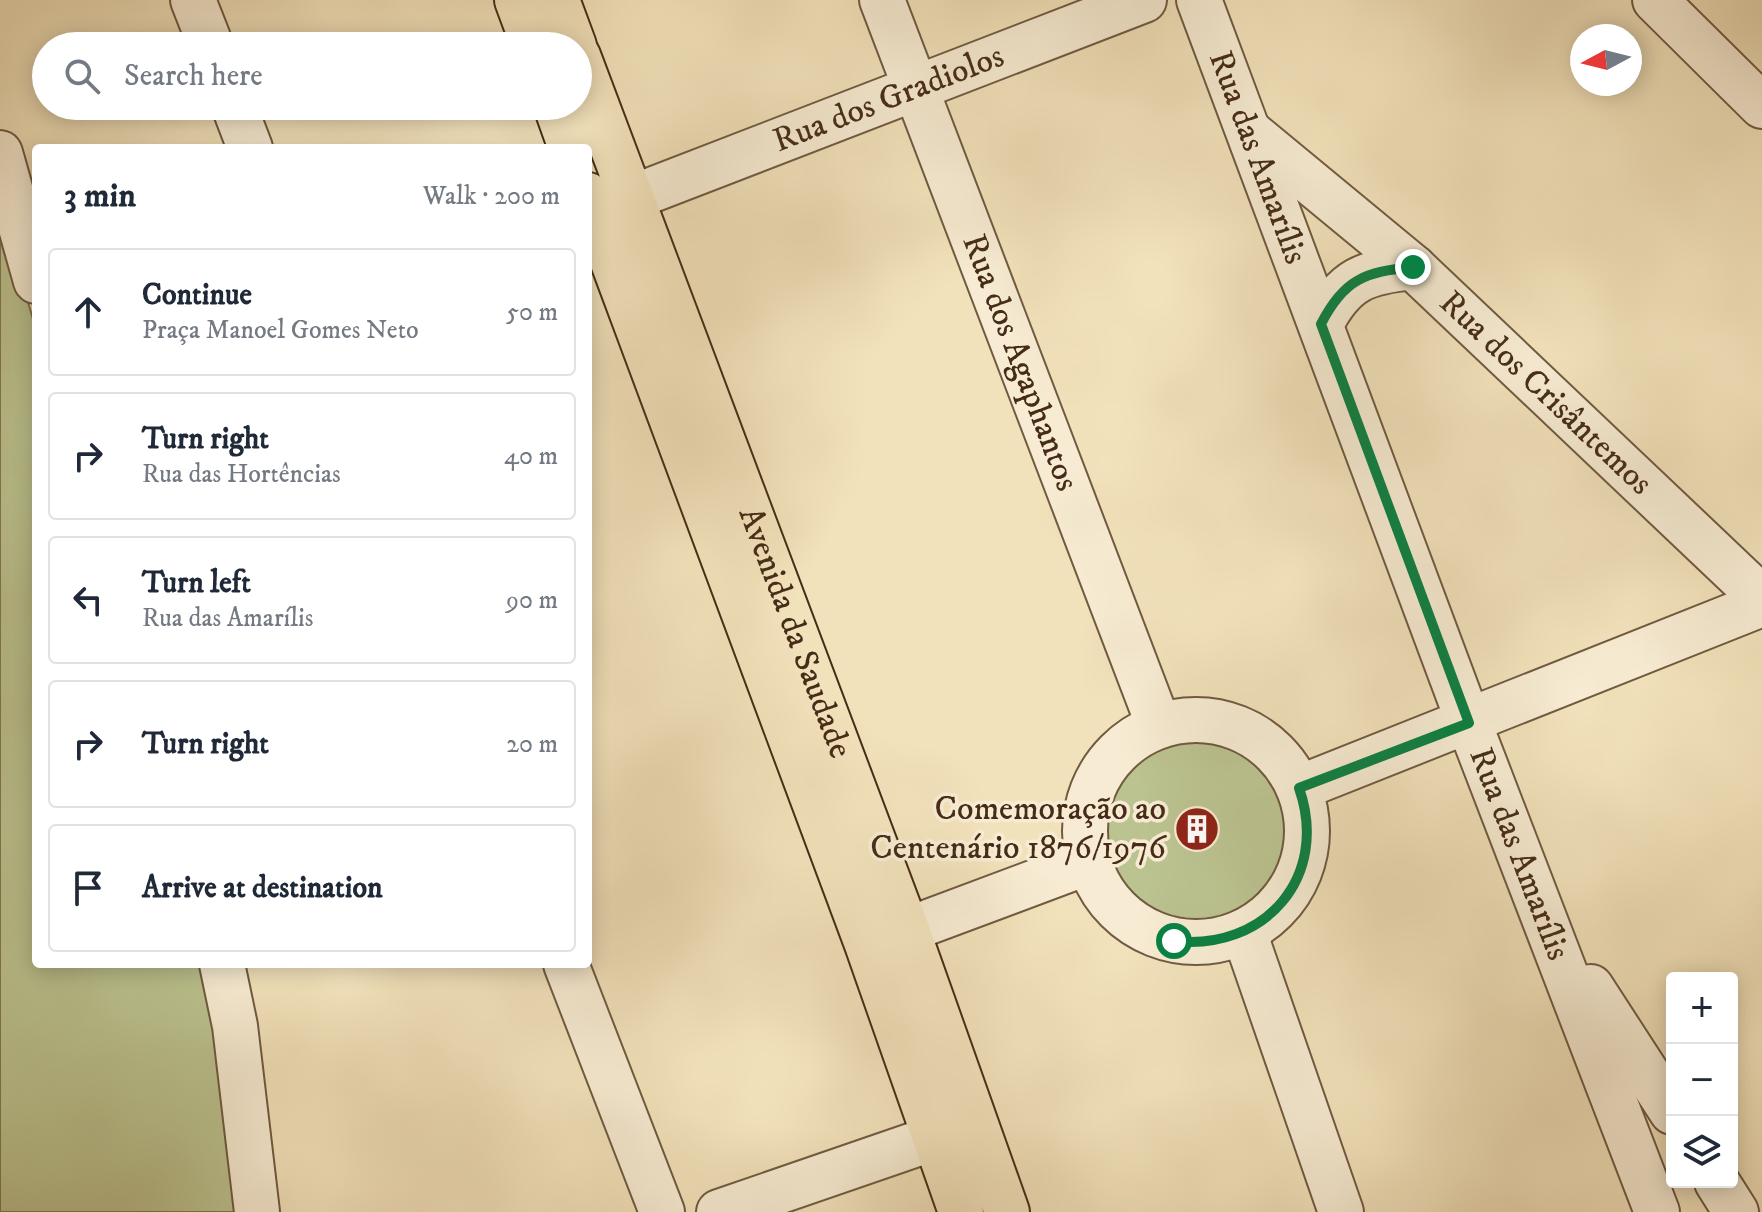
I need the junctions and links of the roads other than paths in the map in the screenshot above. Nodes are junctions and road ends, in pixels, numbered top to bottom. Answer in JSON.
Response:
{"nodes":[{"id":1,"x":193,"y":0,"type":"edge"},
{"id":2,"x":517,"y":0,"type":"edge"},
{"id":3,"x":557,"y":0,"type":"edge"},
{"id":4,"x":882,"y":0,"type":"edge"},
{"id":5,"x":1144,"y":0,"type":"edge"},
{"id":6,"x":1199,"y":0,"type":"edge"},
{"id":7,"x":1655,"y":0,"type":"edge"},
{"id":8,"x":206,"y":32,"type":"edge"},
{"id":9,"x":529,"y":32,"type":"edge"},
{"id":10,"x":569,"y":32,"type":"edge"},
{"id":11,"x":916,"y":88,"type":"junction"},
{"id":12,"x":592,"y":94,"type":"edge"},
{"id":13,"x":1762,"y":106,"type":"edge"},
{"id":14,"x":239,"y":120,"type":"edge"},
{"id":15,"x":561,"y":120,"type":"edge"},
{"id":16,"x":1249,"y":132,"type":"junction"},
{"id":17,"x":248,"y":144,"type":"edge"},
{"id":18,"x":570,"y":144,"type":"edge"},
{"id":19,"x":0,"y":153,"type":"edge"},
{"id":20,"x":631,"y":198,"type":"junction"},
{"id":21,"x":592,"y":206,"type":"edge"},
{"id":22,"x":32,"y":267,"type":"edge"},
{"id":23,"x":1413,"y":267,"type":"junction"},
{"id":24,"x":1321,"y":324,"type":"junction"},
{"id":25,"x":1762,"y":601,"type":"edge"},
{"id":26,"x":1469,"y":723,"type":"junction"},
{"id":27,"x":1159,"y":726,"type":"junction"},
{"id":28,"x":1299,"y":788,"type":"junction"},
{"id":29,"x":1089,"y":862,"type":"junction"},
{"id":30,"x":1540,"y":909,"type":"junction"},
{"id":31,"x":907,"y":930,"type":"junction"},
{"id":32,"x":1244,"y":932,"type":"junction"},
{"id":33,"x":223,"y":968,"type":"edge"},
{"id":34,"x":568,"y":968,"type":"edge"},
{"id":35,"x":1666,"y":1103,"type":"edge"},
{"id":36,"x":934,"y":1138,"type":"junction"},
{"id":37,"x":1721,"y":1188,"type":"edge"},
{"id":38,"x":257,"y":1212,"type":"edge"},
{"id":39,"x":662,"y":1212,"type":"edge"},
{"id":40,"x":719,"y":1212,"type":"edge"},
{"id":41,"x":961,"y":1212,"type":"edge"},
{"id":42,"x":1007,"y":1212,"type":"edge"},
{"id":43,"x":1341,"y":1212,"type":"edge"},
{"id":44,"x":1657,"y":1212,"type":"edge"},
{"id":45,"x":1736,"y":1212,"type":"edge"}],
"edges":[{"from":1,"to":8,"type":"street"},
{"from":2,"to":9,"type":"main road"},
{"from":3,"to":10,"type":"main road"},
{"from":4,"to":11,"type":"street","name":"Rua dos Agaphantos"},
{"from":5,"to":11,"type":"street","name":"Rua dos Gradiolos"},
{"from":6,"to":16,"type":"street","name":"Rua das Amarílis"},
{"from":7,"to":13,"type":"street"},
{"from":11,"to":20,"type":"street","name":"Rua dos Gradiolos"},
{"from":11,"to":27,"type":"street","name":"Rua dos Agaphantos"},
{"from":12,"to":20,"type":"main road","name":"Avenida da Saudade"},
{"from":14,"to":17,"type":"street"},
{"from":15,"to":18,"type":"main road"},
{"from":16,"to":23,"type":"street","name":"Rua dos Crisântemos"},
{"from":16,"to":24,"type":"street","name":"Rua das Amarílis"},
{"from":19,"to":22,"type":"street"},
{"from":20,"to":31,"type":"main road","name":"Avenida da Saudade"},
{"from":21,"to":36,"type":"main road","name":"Avenida da Saudade"},
{"from":23,"to":24,"type":"street"},
{"from":23,"to":25,"type":"street","name":"Rua dos Crisântemos"},
{"from":24,"to":26,"type":"street","name":"Rua das Amarílis"},
{"from":25,"to":26,"type":"street"},
{"from":26,"to":28,"type":"street"},
{"from":26,"to":30,"type":"street","name":"Rua das Amarílis"},
{"from":27,"to":28,"type":"street"},
{"from":27,"to":29,"type":"street"},
{"from":28,"to":32,"type":"street"},
{"from":29,"to":31,"type":"street"},
{"from":29,"to":32,"type":"street"},
{"from":30,"to":35,"type":"street"},
{"from":30,"to":44,"type":"street","name":"Rua das Amarílis"},
{"from":31,"to":42,"type":"main road","name":"Avenida da Saudade"},
{"from":32,"to":43,"type":"street"},
{"from":33,"to":38,"type":"street"},
{"from":34,"to":39,"type":"street"},
{"from":36,"to":40,"type":"street"},
{"from":36,"to":41,"type":"main road","name":"Avenida da Saudade"},
{"from":37,"to":45,"type":"street"}]}
